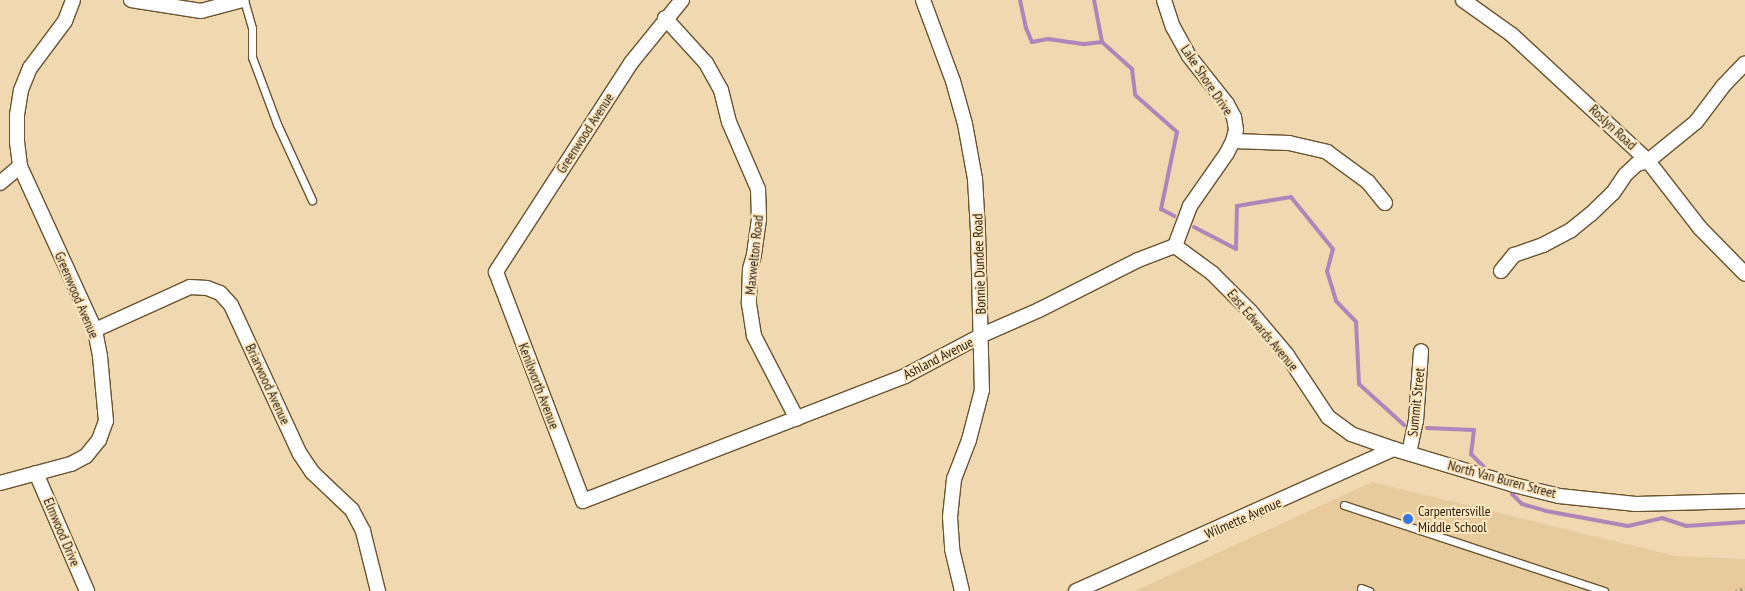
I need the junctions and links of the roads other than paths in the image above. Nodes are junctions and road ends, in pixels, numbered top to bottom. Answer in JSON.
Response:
{"nodes":[{"id":1,"x":73,"y":0,"type":"edge"},
{"id":2,"x":131,"y":0,"type":"edge"},
{"id":3,"x":243,"y":0,"type":"edge"},
{"id":4,"x":682,"y":0,"type":"edge"},
{"id":5,"x":922,"y":0,"type":"edge"},
{"id":6,"x":1164,"y":0,"type":"edge"},
{"id":7,"x":1463,"y":0,"type":"edge"},
{"id":8,"x":665,"y":18,"type":"junction"},
{"id":9,"x":1745,"y":63,"type":"edge"},
{"id":10,"x":1233,"y":141,"type":"junction"},
{"id":11,"x":1648,"y":160,"type":"junction"},
{"id":12,"x":20,"y":166,"type":"junction"},
{"id":13,"x":0,"y":184,"type":"edge"},
{"id":14,"x":312,"y":200,"type":"dead end"},
{"id":15,"x":1385,"y":203,"type":"dead end"},
{"id":16,"x":1175,"y":246,"type":"junction"},
{"id":17,"x":496,"y":272,"type":"joint"},
{"id":18,"x":1501,"y":272,"type":"dead end"},
{"id":19,"x":1745,"y":274,"type":"edge"},
{"id":20,"x":95,"y":330,"type":"junction"},
{"id":21,"x":982,"y":335,"type":"junction"},
{"id":22,"x":1420,"y":351,"type":"dead end"},
{"id":23,"x":797,"y":419,"type":"junction"},
{"id":24,"x":1394,"y":450,"type":"junction"},
{"id":25,"x":1409,"y":453,"type":"junction"},
{"id":26,"x":36,"y":473,"type":"junction"},
{"id":27,"x":0,"y":482,"type":"edge"},
{"id":28,"x":583,"y":501,"type":"joint"},
{"id":29,"x":1745,"y":501,"type":"edge"},
{"id":30,"x":1344,"y":505,"type":"dead end"},
{"id":31,"x":1361,"y":588,"type":"dead end"},
{"id":32,"x":87,"y":591,"type":"edge"},
{"id":33,"x":378,"y":591,"type":"edge"},
{"id":34,"x":962,"y":591,"type":"edge"},
{"id":35,"x":1076,"y":591,"type":"edge"},
{"id":36,"x":1369,"y":591,"type":"edge"},
{"id":37,"x":1604,"y":591,"type":"edge"}],
"edges":[{"from":1,"to":12,"type":"street"},
{"from":2,"to":3,"type":"street"},
{"from":3,"to":14,"type":"lane"},
{"from":4,"to":8,"type":"street","name":"Greenwood Avenue"},
{"from":5,"to":21,"type":"street","name":"Bonnie Dundee Road"},
{"from":6,"to":10,"type":"street","name":"Lake Shore Drive"},
{"from":7,"to":11,"type":"street","name":"Roslyn Road"},
{"from":8,"to":17,"type":"street","name":"Greenwood Avenue"},
{"from":8,"to":23,"type":"street","name":"Maxwelton Road"},
{"from":9,"to":11,"type":"street"},
{"from":10,"to":15,"type":"street"},
{"from":10,"to":16,"type":"street"},
{"from":11,"to":18,"type":"street"},
{"from":11,"to":19,"type":"street","name":"Roslyn Road"},
{"from":12,"to":13,"type":"street"},
{"from":12,"to":20,"type":"street","name":"Greenwood Avenue"},
{"from":16,"to":21,"type":"street","name":"Ashland Avenue"},
{"from":16,"to":24,"type":"street","name":"East Edwards Avenue"},
{"from":17,"to":28,"type":"street","name":"Kenilworth Avenue"},
{"from":20,"to":26,"type":"street","name":"Greenwood Avenue"},
{"from":20,"to":33,"type":"street","name":"Briarwood Avenue"},
{"from":21,"to":23,"type":"street","name":"Ashland Avenue"},
{"from":21,"to":34,"type":"street","name":"Bonnie Dundee Road"},
{"from":22,"to":25,"type":"street","name":"Summit Street"},
{"from":23,"to":28,"type":"street","name":"Ashland Avenue"},
{"from":24,"to":25,"type":"street"},
{"from":24,"to":35,"type":"street","name":"Wilmette Avenue"},
{"from":25,"to":29,"type":"street","name":"North Van Buren Street"},
{"from":26,"to":27,"type":"street","name":"Greenwood Avenue"},
{"from":26,"to":32,"type":"street","name":"Elmwood Drive"},
{"from":30,"to":37,"type":"lane"},
{"from":31,"to":36,"type":"lane"}]}
